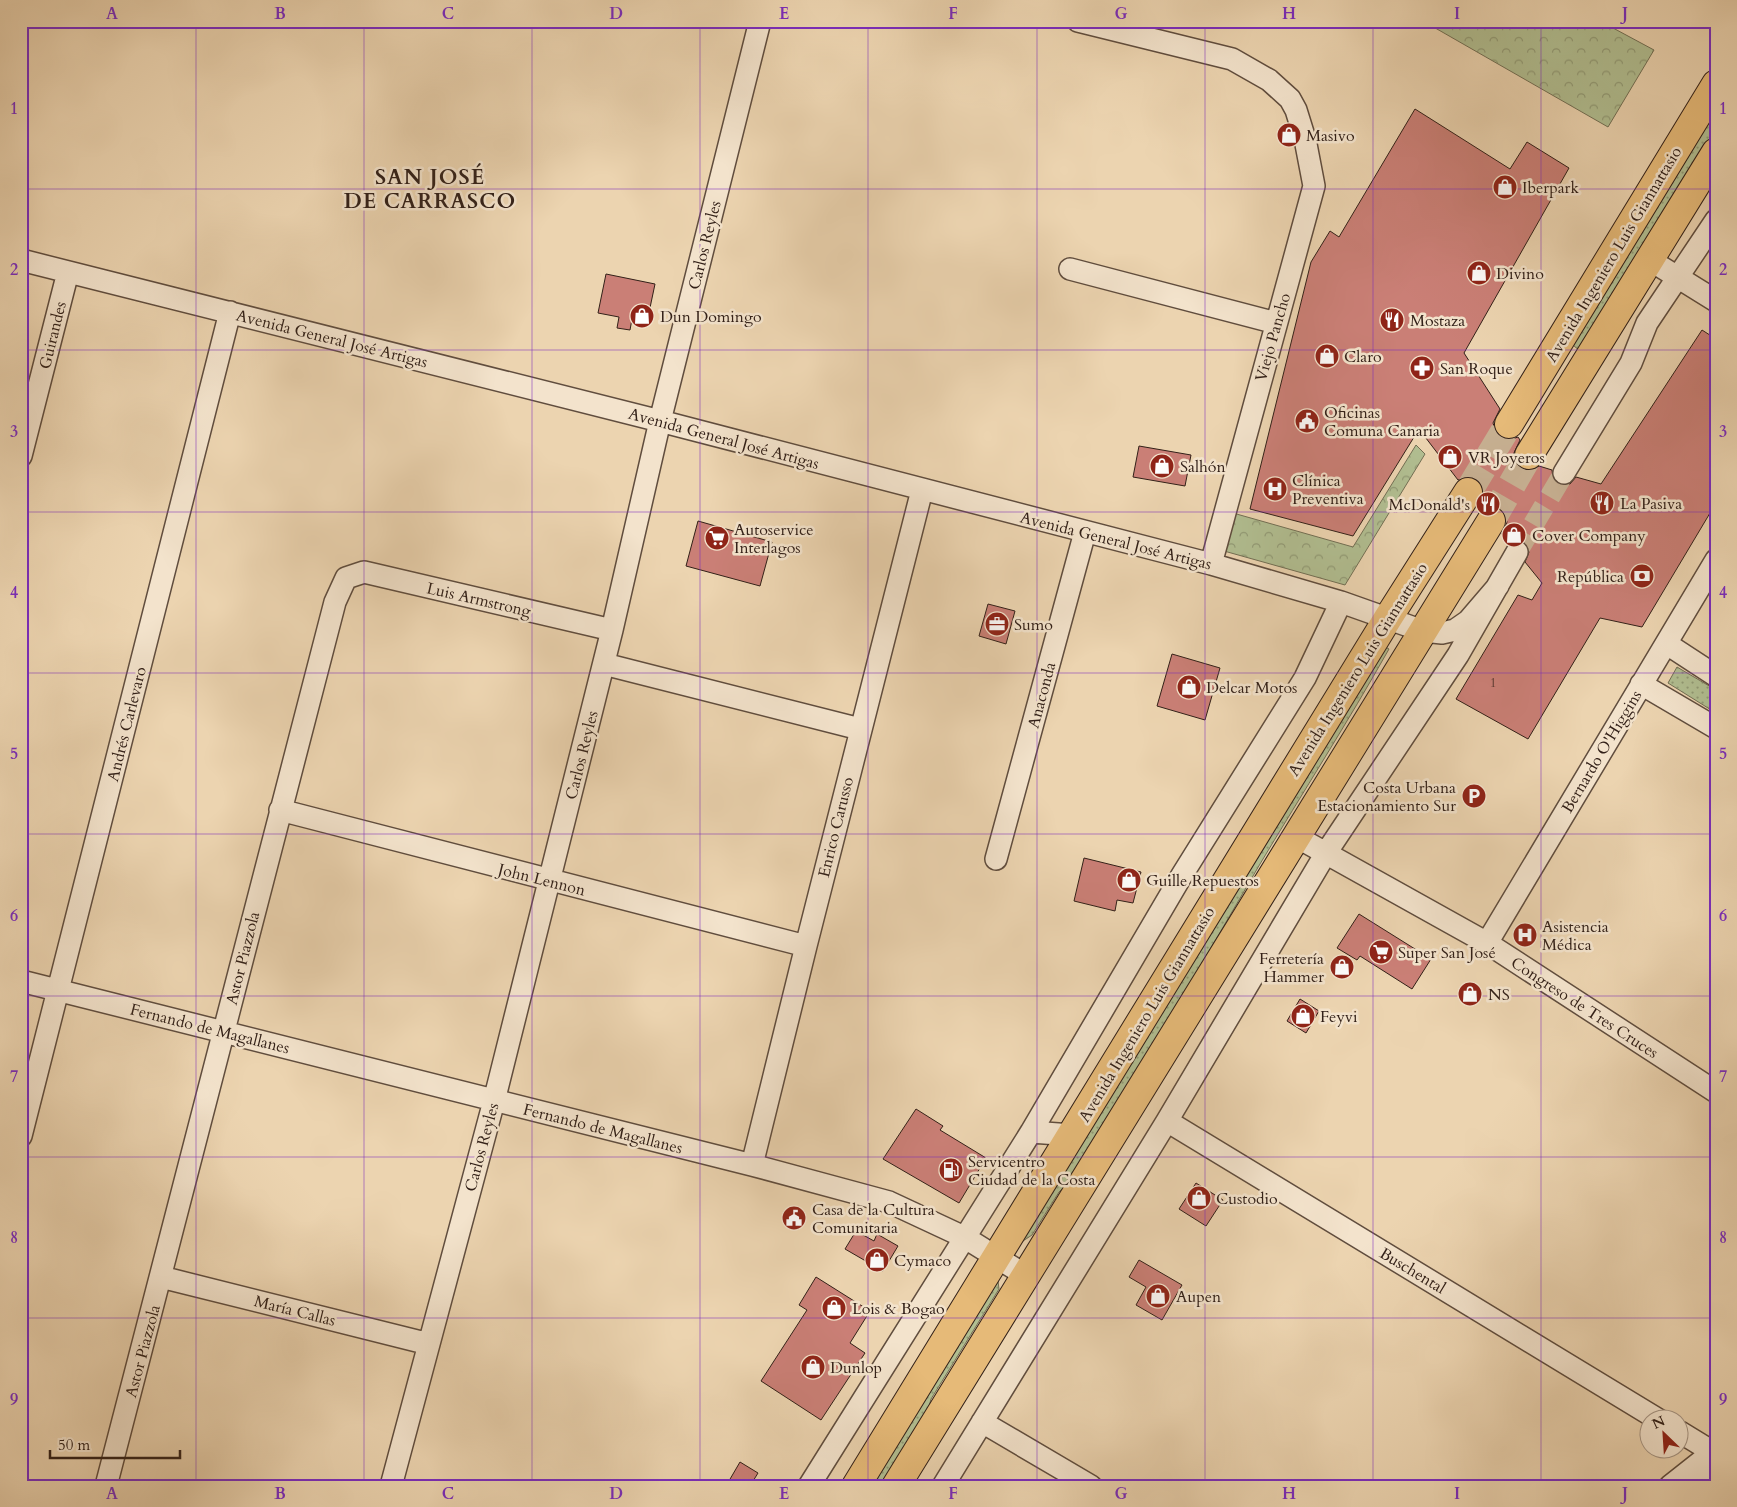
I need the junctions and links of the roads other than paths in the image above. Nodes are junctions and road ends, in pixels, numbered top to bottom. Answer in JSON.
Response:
{"nodes":[{"id":1,"x":760,"y":21,"type":"edge"},
{"id":2,"x":1078,"y":21,"type":"edge"},
{"id":3,"x":1716,"y":84,"type":"edge"},
{"id":4,"x":1716,"y":152,"type":"edge"},
{"id":5,"x":1716,"y":220,"type":"edge"},
{"id":6,"x":21,"y":260,"type":"edge"},
{"id":7,"x":1650,"y":260,"type":"junction"},
{"id":8,"x":1070,"y":269,"type":"dead end"},
{"id":9,"x":68,"y":272,"type":"junction"},
{"id":10,"x":1679,"y":278,"type":"junction"},
{"id":11,"x":1716,"y":301,"type":"edge"},
{"id":12,"x":230,"y":312,"type":"junction"},
{"id":13,"x":1276,"y":322,"type":"junction"},
{"id":14,"x":660,"y":421,"type":"junction"},
{"id":15,"x":1509,"y":424,"type":"tunnel mouth"},
{"id":16,"x":1529,"y":455,"type":"tunnel mouth"},
{"id":17,"x":21,"y":456,"type":"edge"},
{"id":18,"x":1564,"y":473,"type":"tunnel mouth"},
{"id":19,"x":922,"y":490,"type":"junction"},
{"id":20,"x":1468,"y":492,"type":"tunnel mouth"},
{"id":21,"x":1491,"y":521,"type":"tunnel mouth"},
{"id":22,"x":1085,"y":532,"type":"junction"},
{"id":23,"x":1517,"y":552,"type":"tunnel mouth"},
{"id":24,"x":1716,"y":560,"type":"edge"},
{"id":25,"x":1211,"y":564,"type":"junction"},
{"id":26,"x":346,"y":578,"type":"joint"},
{"id":27,"x":1498,"y":586,"type":"junction"},
{"id":28,"x":1341,"y":602,"type":"junction"},
{"id":29,"x":1388,"y":618,"type":"junction"},
{"id":30,"x":612,"y":630,"type":"junction"},
{"id":31,"x":1423,"y":631,"type":"junction"},
{"id":32,"x":1667,"y":644,"type":"junction"},
{"id":33,"x":604,"y":664,"type":"junction"},
{"id":34,"x":1716,"y":676,"type":"edge"},
{"id":35,"x":1641,"y":684,"type":"junction"},
{"id":36,"x":1716,"y":728,"type":"edge"},
{"id":37,"x":860,"y":729,"type":"junction"},
{"id":38,"x":280,"y":810,"type":"junction"},
{"id":39,"x":1295,"y":836,"type":"junction"},
{"id":40,"x":1326,"y":853,"type":"junction"},
{"id":41,"x":996,"y":858,"type":"dead end"},
{"id":42,"x":549,"y":880,"type":"junction"},
{"id":43,"x":1487,"y":943,"type":"junction"},
{"id":44,"x":806,"y":946,"type":"junction"},
{"id":45,"x":21,"y":981,"type":"edge"},
{"id":46,"x":58,"y":990,"type":"junction"},
{"id":47,"x":223,"y":1032,"type":"junction"},
{"id":48,"x":1716,"y":1092,"type":"edge"},
{"id":49,"x":494,"y":1101,"type":"junction"},
{"id":50,"x":1167,"y":1121,"type":"junction"},
{"id":51,"x":1031,"y":1132,"type":"junction"},
{"id":52,"x":1072,"y":1135,"type":"junction"},
{"id":53,"x":21,"y":1136,"type":"edge"},
{"id":54,"x":752,"y":1165,"type":"junction"},
{"id":55,"x":964,"y":1237,"type":"junction"},
{"id":56,"x":997,"y":1257,"type":"junction"},
{"id":57,"x":1025,"y":1274,"type":"junction"},
{"id":58,"x":161,"y":1277,"type":"junction"},
{"id":59,"x":429,"y":1344,"type":"junction"},
{"id":60,"x":1643,"y":1410,"type":"edge"},
{"id":61,"x":982,"y":1422,"type":"junction"},
{"id":62,"x":1690,"y":1437,"type":"edge"},
{"id":63,"x":1715,"y":1451,"type":"edge"},
{"id":64,"x":106,"y":1486,"type":"edge"},
{"id":65,"x":391,"y":1486,"type":"edge"},
{"id":66,"x":808,"y":1486,"type":"edge"},
{"id":67,"x":856,"y":1486,"type":"edge"},
{"id":68,"x":896,"y":1486,"type":"edge"},
{"id":69,"x":943,"y":1486,"type":"edge"},
{"id":70,"x":1091,"y":1486,"type":"edge"},
{"id":71,"x":1670,"y":1486,"type":"edge"},
{"id":72,"x":1703,"y":1486,"type":"edge"}],
"edges":[{"from":1,"to":14,"type":"street","name":"Carlos Reyles"},
{"from":2,"to":13,"type":"street","name":"Viejo Pancho"},
{"from":3,"to":15,"type":"main road","name":"Avenida Ingeniero Luis Giannattasio"},
{"from":4,"to":7,"type":"main road","name":"Avenida Ingeniero Luis Giannattasio"},
{"from":5,"to":10,"type":"street"},
{"from":6,"to":9,"type":"street","name":"Avenida General José Artigas"},
{"from":7,"to":10,"type":"street"},
{"from":7,"to":16,"type":"main road","name":"Avenida Ingeniero Luis Giannattasio"},
{"from":8,"to":13,"type":"street"},
{"from":9,"to":12,"type":"street","name":"Avenida General José Artigas"},
{"from":9,"to":17,"type":"street","name":"Guirandes"},
{"from":10,"to":11,"type":"street"},
{"from":10,"to":18,"type":"street"},
{"from":12,"to":14,"type":"street","name":"Avenida General José Artigas"},
{"from":12,"to":46,"type":"street","name":"Andrés Carlevaro"},
{"from":13,"to":25,"type":"street","name":"Viejo Pancho"},
{"from":14,"to":19,"type":"street","name":"Avenida General José Artigas"},
{"from":14,"to":30,"type":"street","name":"Carlos Reyles"},
{"from":19,"to":22,"type":"street","name":"Avenida General José Artigas"},
{"from":19,"to":37,"type":"street","name":"Enrico Carusso"},
{"from":20,"to":29,"type":"main road","name":"Avenida Ingeniero Luis Giannattasio"},
{"from":21,"to":31,"type":"main road","name":"Avenida Ingeniero Luis Giannattasio"},
{"from":22,"to":25,"type":"street","name":"Avenida General José Artigas"},
{"from":22,"to":41,"type":"street","name":"Anaconda"},
{"from":23,"to":27,"type":"street"},
{"from":24,"to":32,"type":"street","name":"Bernardo O'Higgins"},
{"from":25,"to":28,"type":"street","name":"Avenida General José Artigas"},
{"from":26,"to":30,"type":"street","name":"Luis Armstrong"},
{"from":26,"to":38,"type":"street","name":"Astor Piazzola"},
{"from":27,"to":31,"type":"street","name":"Avenida General José Artigas"},
{"from":27,"to":40,"type":"street"},
{"from":28,"to":29,"type":"street","name":"Avenida General José Artigas"},
{"from":28,"to":51,"type":"street"},
{"from":29,"to":31,"type":"street","name":"Avenida General José Artigas"},
{"from":29,"to":52,"type":"main road","name":"Avenida Ingeniero Luis Giannattasio"},
{"from":30,"to":33,"type":"street","name":"Carlos Reyles"},
{"from":31,"to":39,"type":"main road","name":"Avenida Ingeniero Luis Giannattasio"},
{"from":32,"to":34,"type":"street"},
{"from":32,"to":35,"type":"street","name":"Bernardo O'Higgins"},
{"from":33,"to":37,"type":"street"},
{"from":33,"to":42,"type":"street","name":"Carlos Reyles"},
{"from":35,"to":36,"type":"street"},
{"from":35,"to":43,"type":"street","name":"Bernardo O'Higgins"},
{"from":37,"to":44,"type":"street","name":"Enrico Carusso"},
{"from":38,"to":42,"type":"street","name":"John Lennon"},
{"from":38,"to":47,"type":"street","name":"Astor Piazzola"},
{"from":39,"to":40,"type":"street","name":"Congreso de Tres Cruces"},
{"from":39,"to":57,"type":"main road","name":"Avenida Ingeniero Luis Giannattasio"},
{"from":40,"to":43,"type":"street","name":"Congreso de Tres Cruces"},
{"from":40,"to":50,"type":"street"},
{"from":42,"to":44,"type":"street","name":"John Lennon"},
{"from":42,"to":49,"type":"street","name":"Carlos Reyles"},
{"from":43,"to":48,"type":"street","name":"Congreso de Tres Cruces"},
{"from":44,"to":54,"type":"street","name":"Enrico Carusso"},
{"from":45,"to":46,"type":"street","name":"Fernando de Magallanes"},
{"from":46,"to":47,"type":"street","name":"Fernando de Magallanes"},
{"from":46,"to":53,"type":"street","name":"Andrés Carlevaro"},
{"from":47,"to":49,"type":"street","name":"Fernando de Magallanes"},
{"from":47,"to":58,"type":"street","name":"Astor Piazzola"},
{"from":49,"to":54,"type":"street","name":"Fernando de Magallanes"},
{"from":49,"to":59,"type":"street","name":"Carlos Reyles"},
{"from":50,"to":60,"type":"street","name":"Buschental"},
{"from":50,"to":61,"type":"street"},
{"from":51,"to":52,"type":"street"},
{"from":51,"to":55,"type":"street"},
{"from":52,"to":56,"type":"main road","name":"Avenida Ingeniero Luis Giannattasio"},
{"from":54,"to":55,"type":"street","name":"Fernando de Magallanes"},
{"from":55,"to":56,"type":"street","name":"Fernando de Magallanes"},
{"from":55,"to":66,"type":"street"},
{"from":56,"to":57,"type":"street","name":"Fernando de Magallanes"},
{"from":56,"to":67,"type":"main road","name":"Avenida Ingeniero Luis Giannattasio"},
{"from":57,"to":68,"type":"main road","name":"Avenida Ingeniero Luis Giannattasio"},
{"from":58,"to":59,"type":"street","name":"María Callas"},
{"from":58,"to":64,"type":"street","name":"Astor Piazzola"},
{"from":59,"to":65,"type":"street","name":"Carlos Reyles"},
{"from":61,"to":69,"type":"street"},
{"from":61,"to":70,"type":"street"},
{"from":62,"to":63,"type":"street"},
{"from":63,"to":71,"type":"street"},
{"from":63,"to":72,"type":"street"}]}
